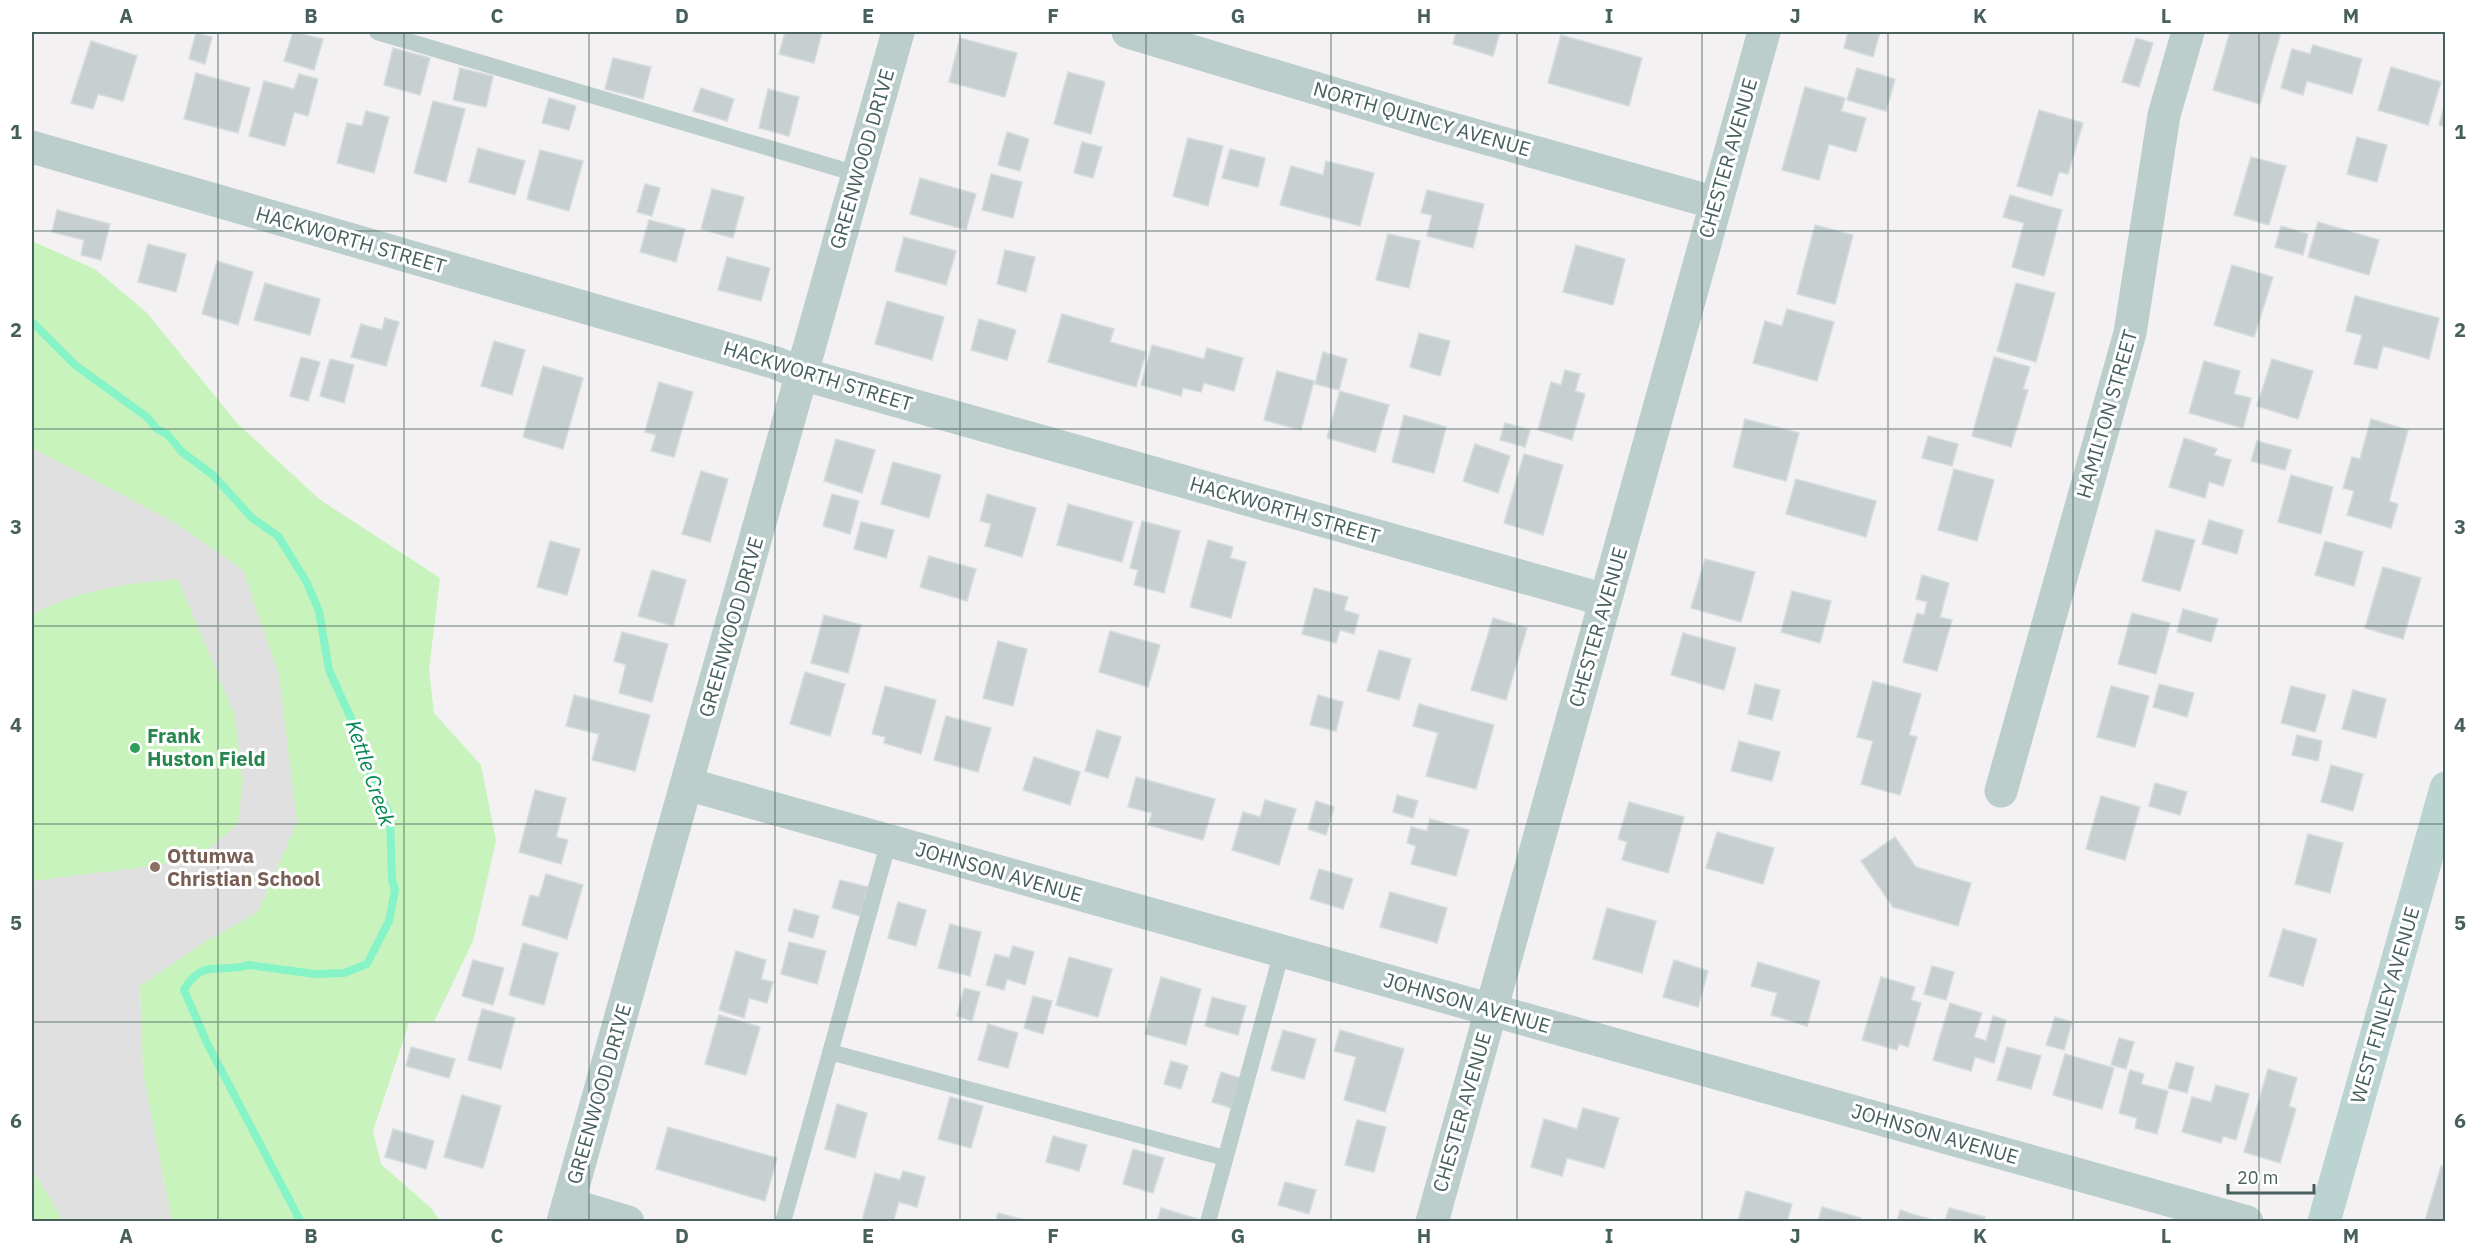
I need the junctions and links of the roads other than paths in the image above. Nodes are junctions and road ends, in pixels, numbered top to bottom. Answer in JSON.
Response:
{"nodes":[{"id":1,"x":376,"y":32,"type":"edge"},
{"id":2,"x":898,"y":32,"type":"edge"},
{"id":3,"x":1128,"y":32,"type":"edge"},
{"id":4,"x":1764,"y":32,"type":"edge"},
{"id":5,"x":2188,"y":32,"type":"edge"},
{"id":6,"x":32,"y":147,"type":"edge"},
{"id":7,"x":857,"y":174,"type":"junction"},
{"id":8,"x":1716,"y":203,"type":"junction"},
{"id":9,"x":802,"y":374,"type":"junction"},
{"id":10,"x":1605,"y":600,"type":"junction"},
{"id":11,"x":687,"y":784,"type":"junction"},
{"id":12,"x":2445,"y":788,"type":"edge"},
{"id":13,"x":2001,"y":791,"type":"dead end"},
{"id":14,"x":889,"y":841,"type":"junction"},
{"id":15,"x":1282,"y":951,"type":"junction"},
{"id":16,"x":1491,"y":1010,"type":"junction"},
{"id":17,"x":830,"y":1052,"type":"junction"},
{"id":18,"x":1225,"y":1158,"type":"junction"},
{"id":19,"x":566,"y":1213,"type":"edge"},
{"id":20,"x":627,"y":1221,"type":"edge"},
{"id":21,"x":783,"y":1221,"type":"edge"},
{"id":22,"x":1208,"y":1221,"type":"edge"},
{"id":23,"x":1432,"y":1221,"type":"edge"},
{"id":24,"x":2247,"y":1221,"type":"edge"},
{"id":25,"x":2324,"y":1221,"type":"edge"}],
"edges":[{"from":1,"to":7,"type":"lane"},
{"from":2,"to":7,"type":"street","name":"GREENWOOD DRIVE"},
{"from":3,"to":8,"type":"street","name":"NORTH QUINCY AVENUE"},
{"from":4,"to":8,"type":"street","name":"CHESTER AVENUE"},
{"from":5,"to":13,"type":"street","name":"HAMILTON STREET"},
{"from":6,"to":9,"type":"street","name":"HACKWORTH STREET"},
{"from":7,"to":9,"type":"street","name":"GREENWOOD DRIVE"},
{"from":8,"to":10,"type":"street","name":"CHESTER AVENUE"},
{"from":9,"to":10,"type":"street","name":"HACKWORTH STREET"},
{"from":9,"to":11,"type":"street","name":"GREENWOOD DRIVE"},
{"from":10,"to":16,"type":"street","name":"CHESTER AVENUE"},
{"from":11,"to":14,"type":"street","name":"JOHNSON AVENUE"},
{"from":11,"to":19,"type":"street","name":"GREENWOOD DRIVE"},
{"from":12,"to":25,"type":"main road","name":"WEST FINLEY AVENUE"},
{"from":14,"to":15,"type":"street","name":"JOHNSON AVENUE"},
{"from":14,"to":17,"type":"lane"},
{"from":15,"to":16,"type":"street","name":"JOHNSON AVENUE"},
{"from":15,"to":18,"type":"lane"},
{"from":16,"to":23,"type":"street","name":"CHESTER AVENUE"},
{"from":16,"to":24,"type":"street","name":"JOHNSON AVENUE"},
{"from":17,"to":18,"type":"lane"},
{"from":17,"to":21,"type":"lane"},
{"from":18,"to":22,"type":"lane"},
{"from":19,"to":20,"type":"street"}]}
